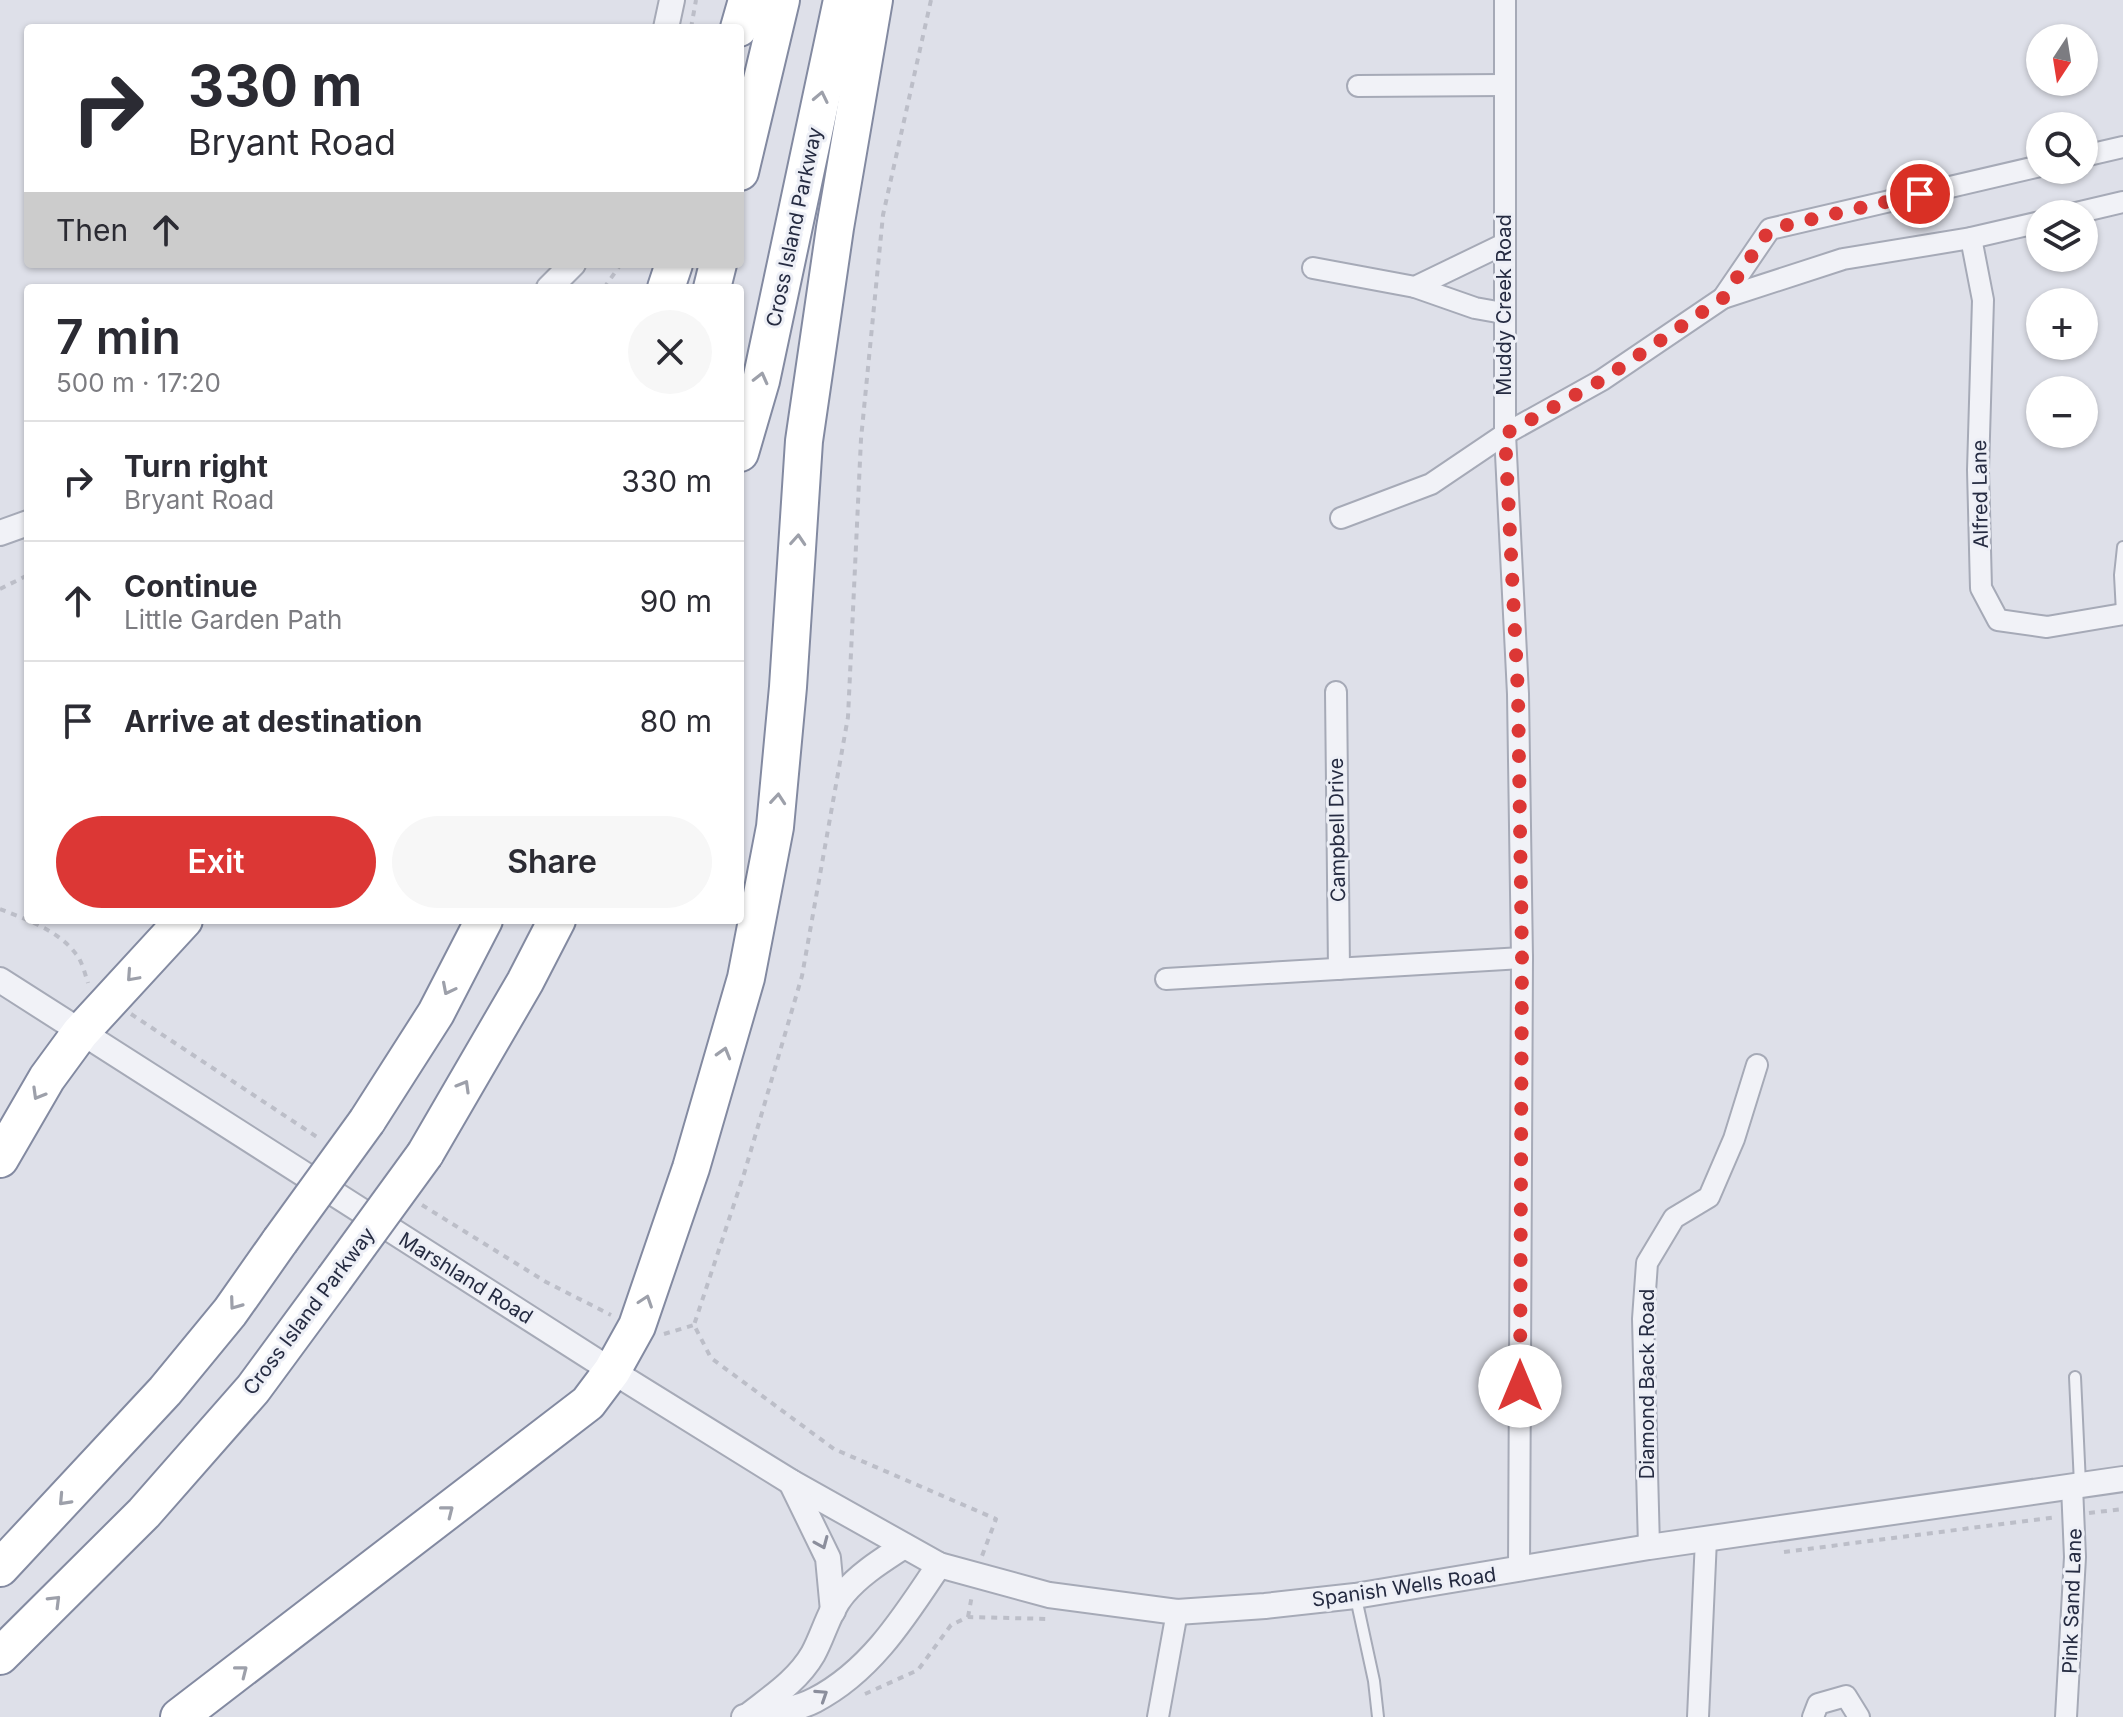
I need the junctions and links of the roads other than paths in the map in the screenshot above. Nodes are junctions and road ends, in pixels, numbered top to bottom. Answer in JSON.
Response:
{"nodes":[{"id":1,"x":672,"y":0,"type":"edge"},
{"id":2,"x":747,"y":0,"type":"edge"},
{"id":3,"x":781,"y":0,"type":"edge"},
{"id":4,"x":842,"y":0,"type":"edge"},
{"id":5,"x":874,"y":0,"type":"edge"},
{"id":6,"x":1505,"y":0,"type":"edge"},
{"id":7,"x":667,"y":24,"type":"edge"},
{"id":8,"x":740,"y":24,"type":"edge"},
{"id":9,"x":1503,"y":85,"type":"junction"},
{"id":10,"x":1358,"y":86,"type":"dead end"},
{"id":11,"x":2123,"y":147,"type":"edge"},
{"id":12,"x":2098,"y":153,"type":"edge"},
{"id":13,"x":744,"y":155,"type":"edge"},
{"id":14,"x":2026,"y":169,"type":"edge"},
{"id":15,"x":2123,"y":202,"type":"edge"},
{"id":16,"x":2098,"y":208,"type":"edge"},
{"id":17,"x":2026,"y":225,"type":"edge"},
{"id":18,"x":1971,"y":238,"type":"junction"},
{"id":19,"x":1504,"y":244,"type":"junction"},
{"id":20,"x":569,"y":268,"type":"edge"},
{"id":21,"x":1313,"y":268,"type":"dead end"},
{"id":22,"x":553,"y":284,"type":"edge"},
{"id":23,"x":1415,"y":287,"type":"junction"},
{"id":24,"x":1723,"y":298,"type":"junction"},
{"id":25,"x":1503,"y":313,"type":"junction"},
{"id":26,"x":1505,"y":434,"type":"junction"},
{"id":27,"x":744,"y":439,"type":"edge"},
{"id":28,"x":1341,"y":518,"type":"dead end"},
{"id":29,"x":24,"y":524,"type":"edge"},
{"id":30,"x":0,"y":533,"type":"edge"},
{"id":31,"x":2123,"y":547,"type":"edge"},
{"id":32,"x":2122,"y":614,"type":"edge"},
{"id":33,"x":1336,"y":692,"type":"dead end"},
{"id":34,"x":180,"y":924,"type":"edge"},
{"id":35,"x":482,"y":924,"type":"edge"},
{"id":36,"x":555,"y":924,"type":"edge"},
{"id":37,"x":1522,"y":958,"type":"junction"},
{"id":38,"x":1339,"y":969,"type":"junction"},
{"id":39,"x":1166,"y":979,"type":"dead end"},
{"id":40,"x":0,"y":980,"type":"edge"},
{"id":41,"x":80,"y":1033,"type":"junction"},
{"id":42,"x":1757,"y":1065,"type":"dead end"},
{"id":43,"x":0,"y":1159,"type":"edge"},
{"id":44,"x":612,"y":1371,"type":"junction"},
{"id":45,"x":2075,"y":1377,"type":"dead end"},
{"id":46,"x":2123,"y":1479,"type":"edge"},
{"id":47,"x":791,"y":1482,"type":"junction"},
{"id":48,"x":2076,"y":1485,"type":"junction"},
{"id":49,"x":1706,"y":1539,"type":"junction"},
{"id":50,"x":904,"y":1546,"type":"junction"},
{"id":51,"x":1649,"y":1547,"type":"junction"},
{"id":52,"x":939,"y":1565,"type":"junction"},
{"id":53,"x":0,"y":1568,"type":"edge"},
{"id":54,"x":1519,"y":1569,"type":"junction"},
{"id":55,"x":1355,"y":1596,"type":"junction"},
{"id":56,"x":833,"y":1611,"type":"junction"},
{"id":57,"x":1177,"y":1612,"type":"junction"},
{"id":58,"x":0,"y":1656,"type":"edge"},
{"id":59,"x":746,"y":1716,"type":"edge"},
{"id":60,"x":179,"y":1717,"type":"edge"},
{"id":61,"x":1158,"y":1717,"type":"edge"},
{"id":62,"x":1378,"y":1717,"type":"edge"},
{"id":63,"x":1698,"y":1717,"type":"edge"},
{"id":64,"x":1813,"y":1717,"type":"edge"},
{"id":65,"x":1859,"y":1717,"type":"edge"},
{"id":66,"x":2066,"y":1717,"type":"edge"}],
"edges":[{"from":1,"to":7,"type":"street"},
{"from":2,"to":8,"type":"highway"},
{"from":3,"to":13,"type":"highway"},
{"from":27,"to":4,"type":"highway","name":"Cross Island Parkway","one_way":true},
{"from":44,"to":5,"type":"highway","one_way":true},
{"from":6,"to":9,"type":"street","name":"Muddy Creek Road"},
{"from":9,"to":10,"type":"street"},
{"from":9,"to":19,"type":"street","name":"Muddy Creek Road"},
{"from":11,"to":12,"type":"street"},
{"from":14,"to":24,"type":"street"},
{"from":15,"to":16,"type":"street"},
{"from":17,"to":18,"type":"street"},
{"from":18,"to":24,"type":"street"},
{"from":18,"to":32,"type":"street","name":"Alfred Lane"},
{"from":19,"to":23,"type":"street"},
{"from":19,"to":25,"type":"street","name":"Muddy Creek Road"},
{"from":20,"to":22,"type":"street"},
{"from":21,"to":23,"type":"street"},
{"from":23,"to":25,"type":"street"},
{"from":24,"to":26,"type":"street"},
{"from":25,"to":26,"type":"street","name":"Muddy Creek Road"},
{"from":26,"to":28,"type":"street"},
{"from":26,"to":37,"type":"street","name":"Muddy Creek Road"},
{"from":29,"to":30,"type":"street"},
{"from":31,"to":32,"type":"lane"},
{"from":33,"to":38,"type":"street","name":"Campbell Drive"},
{"from":34,"to":41,"type":"highway","one_way":true},
{"from":35,"to":53,"type":"highway","one_way":true,"bridge":true},
{"from":58,"to":36,"type":"highway","name":"Cross Island Parkway","one_way":true,"bridge":true},
{"from":37,"to":38,"type":"street"},
{"from":37,"to":54,"type":"street","name":"Muddy Creek Road"},
{"from":38,"to":39,"type":"street"},
{"from":40,"to":41,"type":"street","name":"Marshland Road"},
{"from":41,"to":43,"type":"highway","one_way":true},
{"from":41,"to":44,"type":"street","name":"Marshland Road"},
{"from":42,"to":51,"type":"street","name":"Diamond Back Road"},
{"from":44,"to":47,"type":"street","name":"Marshland Road"},
{"from":60,"to":44,"type":"highway","one_way":true},
{"from":45,"to":48,"type":"lane"},
{"from":46,"to":48,"type":"street","name":"Spanish Wells Road"},
{"from":47,"to":50,"type":"street","name":"Marshland Road"},
{"from":47,"to":56,"type":"street","one_way":true},
{"from":48,"to":49,"type":"street","name":"Spanish Wells Road"},
{"from":48,"to":66,"type":"street","name":"Pink Sand Lane"},
{"from":49,"to":51,"type":"street","name":"Spanish Wells Road"},
{"from":49,"to":63,"type":"street"},
{"from":50,"to":52,"type":"street","name":"Marshland Road"},
{"from":50,"to":56,"type":"street"},
{"from":51,"to":54,"type":"street","name":"Spanish Wells Road"},
{"from":52,"to":57,"type":"street","name":"Spanish Wells Road"},
{"from":59,"to":52,"type":"street","one_way":true},
{"from":54,"to":55,"type":"street","name":"Spanish Wells Road"},
{"from":55,"to":57,"type":"street","name":"Spanish Wells Road"},
{"from":55,"to":62,"type":"lane"},
{"from":56,"to":59,"type":"street"},
{"from":57,"to":61,"type":"street"},
{"from":64,"to":65,"type":"street"}]}
